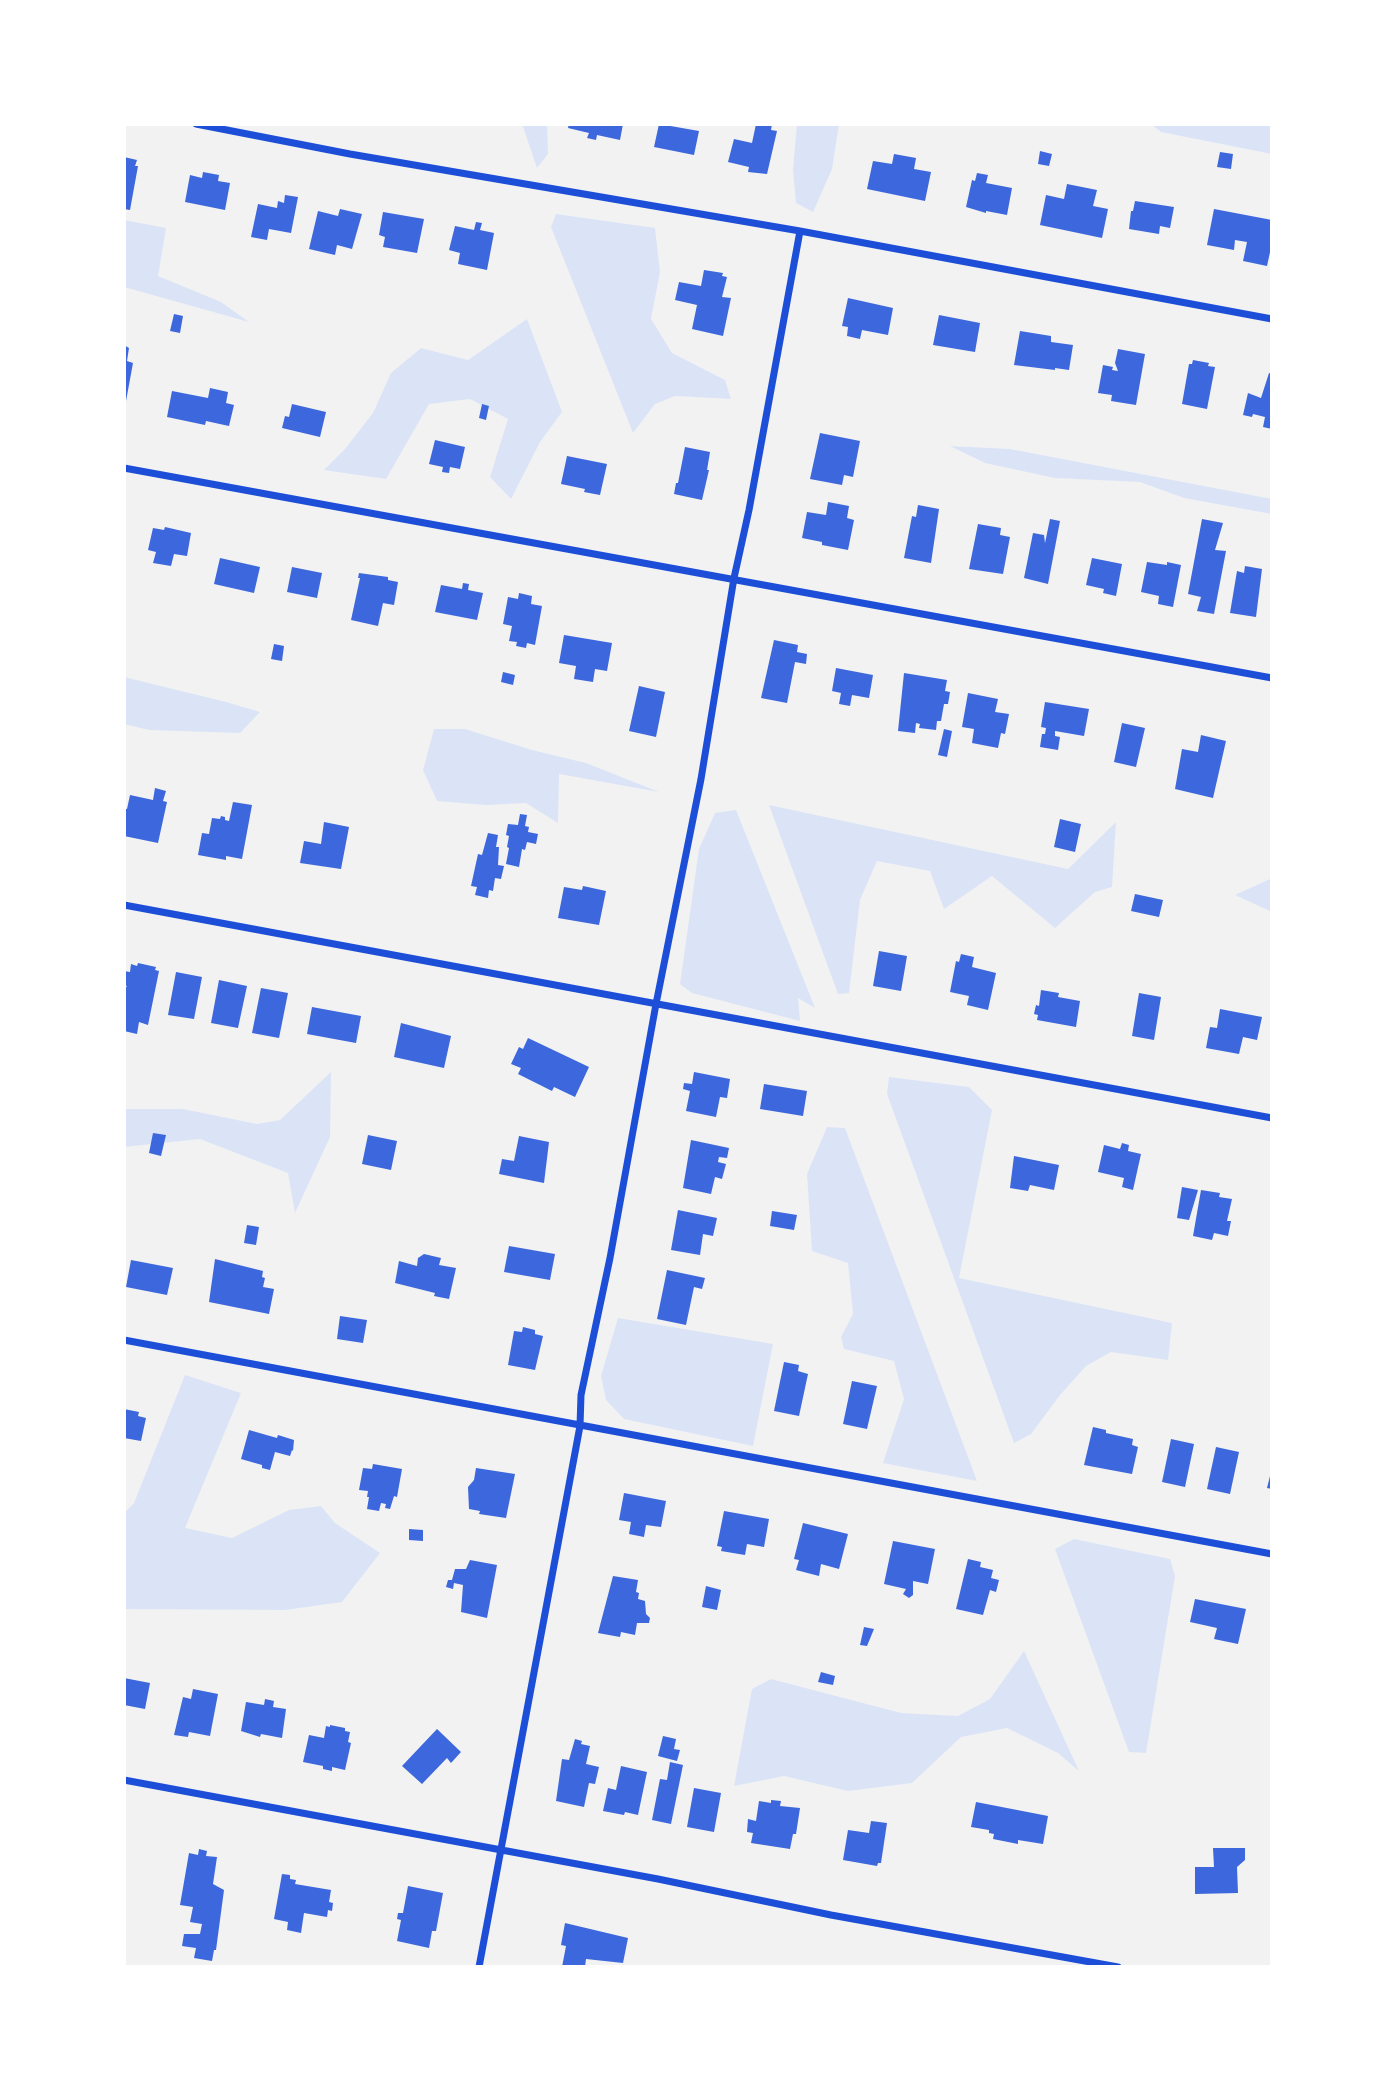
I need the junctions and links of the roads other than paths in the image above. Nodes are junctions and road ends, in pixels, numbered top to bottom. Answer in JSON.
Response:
{"nodes":[{"id":1,"x":196,"y":124,"type":"edge"},
{"id":2,"x":800,"y":231,"type":"junction"},
{"id":3,"x":1272,"y":320,"type":"edge"},
{"id":4,"x":124,"y":468,"type":"edge"},
{"id":5,"x":734,"y":578,"type":"junction"},
{"id":6,"x":1272,"y":678,"type":"edge"},
{"id":7,"x":124,"y":905,"type":"edge"},
{"id":8,"x":656,"y":1004,"type":"junction"},
{"id":9,"x":1272,"y":1118,"type":"edge"},
{"id":10,"x":124,"y":1340,"type":"edge"},
{"id":11,"x":580,"y":1426,"type":"junction"},
{"id":12,"x":1272,"y":1554,"type":"edge"},
{"id":13,"x":124,"y":1780,"type":"edge"},
{"id":14,"x":501,"y":1849,"type":"junction"},
{"id":15,"x":479,"y":1967,"type":"edge"},
{"id":16,"x":1118,"y":1967,"type":"edge"}],
"edges":[{"from":1,"to":2,"type":"street"},
{"from":2,"to":3,"type":"street"},
{"from":2,"to":5,"type":"street"},
{"from":4,"to":5,"type":"street"},
{"from":5,"to":6,"type":"street"},
{"from":5,"to":8,"type":"street"},
{"from":7,"to":8,"type":"street"},
{"from":8,"to":9,"type":"street"},
{"from":8,"to":11,"type":"street"},
{"from":10,"to":11,"type":"street"},
{"from":11,"to":12,"type":"street"},
{"from":11,"to":14,"type":"street"},
{"from":13,"to":14,"type":"street"},
{"from":14,"to":15,"type":"street"},
{"from":14,"to":16,"type":"street"}]}
